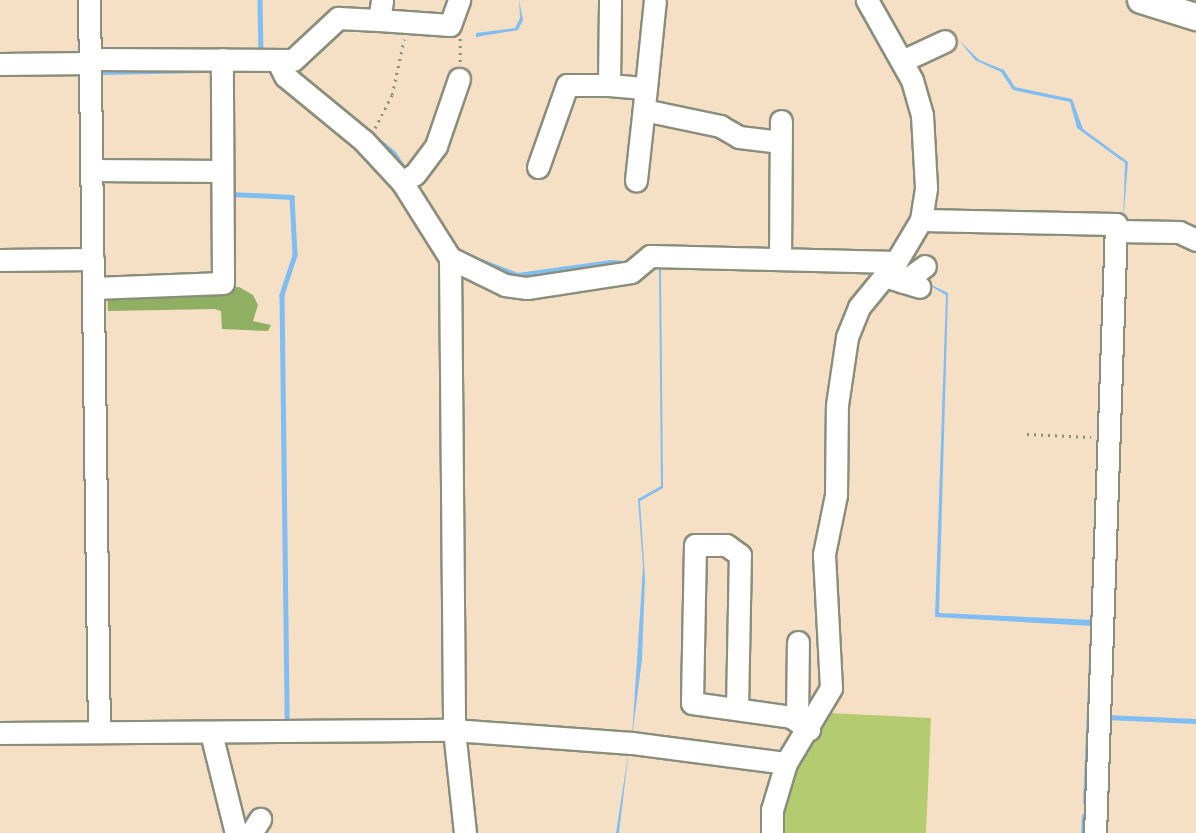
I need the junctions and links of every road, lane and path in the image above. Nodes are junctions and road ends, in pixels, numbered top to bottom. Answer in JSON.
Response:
{"nodes":[{"id":1,"x":89,"y":0,"type":"edge"},
{"id":2,"x":459,"y":0,"type":"edge"},
{"id":3,"x":610,"y":0,"type":"edge"},
{"id":4,"x":655,"y":0,"type":"edge"},
{"id":5,"x":867,"y":0,"type":"edge"},
{"id":6,"x":1141,"y":0,"type":"edge"},
{"id":7,"x":381,"y":10,"type":"edge"},
{"id":8,"x":1196,"y":17,"type":"edge"},
{"id":9,"x":405,"y":22,"type":"junction"},
{"id":10,"x":460,"y":26,"type":"junction"},
{"id":11,"x":948,"y":45,"type":"dead end"},
{"id":12,"x":222,"y":59,"type":"junction"},
{"id":13,"x":90,"y":61,"type":"junction"},
{"id":14,"x":278,"y":62,"type":"junction"},
{"id":15,"x":0,"y":64,"type":"edge"},
{"id":16,"x":904,"y":64,"type":"junction"},
{"id":17,"x":458,"y":79,"type":"joint"},
{"id":18,"x":609,"y":85,"type":"junction"},
{"id":19,"x":646,"y":88,"type":"junction"},
{"id":20,"x":644,"y":110,"type":"junction"},
{"id":21,"x":366,"y":143,"type":"junction"},
{"id":22,"x":538,"y":167,"type":"dead end"},
{"id":23,"x":92,"y":170,"type":"junction"},
{"id":24,"x":222,"y":171,"type":"junction"},
{"id":25,"x":636,"y":180,"type":"dead end"},
{"id":26,"x":402,"y":182,"type":"junction"},
{"id":27,"x":922,"y":219,"type":"junction"},
{"id":28,"x":1116,"y":231,"type":"junction"},
{"id":29,"x":1196,"y":240,"type":"edge"},
{"id":30,"x":450,"y":258,"type":"junction"},
{"id":31,"x":93,"y":259,"type":"junction"},
{"id":32,"x":780,"y":259,"type":"junction"},
{"id":33,"x":0,"y":260,"type":"edge"},
{"id":34,"x":906,"y":275,"type":"junction"},
{"id":35,"x":94,"y":288,"type":"junction"},
{"id":36,"x":1027,"y":434,"type":"dead end"},
{"id":37,"x":1109,"y":439,"type":"junction"},
{"id":38,"x":798,"y":642,"type":"dead end"},
{"id":39,"x":737,"y":709,"type":"junction"},
{"id":40,"x":803,"y":725,"type":"junction"},
{"id":41,"x":454,"y":730,"type":"junction"},
{"id":42,"x":99,"y":732,"type":"junction"},
{"id":43,"x":0,"y":733,"type":"edge"},
{"id":44,"x":211,"y":733,"type":"junction"},
{"id":45,"x":786,"y":763,"type":"junction"},
{"id":46,"x":236,"y":833,"type":"edge"},
{"id":47,"x":465,"y":833,"type":"edge"},
{"id":48,"x":772,"y":833,"type":"edge"},
{"id":49,"x":1095,"y":833,"type":"edge"}],
"edges":[{"from":1,"to":13,"type":"street"},
{"from":2,"to":10,"type":"street"},
{"from":3,"to":18,"type":"street"},
{"from":4,"to":19,"type":"street"},
{"from":5,"to":16,"type":"street"},
{"from":6,"to":8,"type":"main road"},
{"from":7,"to":9,"type":"street"},
{"from":7,"to":14,"type":"street"},
{"from":9,"to":10,"type":"street"},
{"from":9,"to":21,"type":"path"},
{"from":10,"to":17,"type":"path"},
{"from":11,"to":16,"type":"street"},
{"from":12,"to":13,"type":"street"},
{"from":12,"to":14,"type":"street"},
{"from":12,"to":24,"type":"street"},
{"from":13,"to":15,"type":"street"},
{"from":13,"to":23,"type":"street"},
{"from":14,"to":21,"type":"street"},
{"from":16,"to":27,"type":"street"},
{"from":17,"to":26,"type":"street"},
{"from":18,"to":19,"type":"street"},
{"from":18,"to":22,"type":"street"},
{"from":19,"to":20,"type":"street"},
{"from":20,"to":25,"type":"street"},
{"from":20,"to":32,"type":"street"},
{"from":21,"to":26,"type":"street"},
{"from":23,"to":24,"type":"street"},
{"from":23,"to":31,"type":"street"},
{"from":24,"to":35,"type":"street"},
{"from":26,"to":30,"type":"street"},
{"from":27,"to":28,"type":"street"},
{"from":27,"to":34,"type":"street"},
{"from":28,"to":29,"type":"street"},
{"from":28,"to":37,"type":"street"},
{"from":30,"to":32,"type":"street"},
{"from":30,"to":41,"type":"street"},
{"from":31,"to":33,"type":"street"},
{"from":31,"to":35,"type":"street"},
{"from":32,"to":34,"type":"street"},
{"from":34,"to":40,"type":"street"},
{"from":35,"to":42,"type":"street"},
{"from":36,"to":37,"type":"path"},
{"from":37,"to":49,"type":"street"},
{"from":38,"to":40,"type":"street"},
{"from":39,"to":39,"type":"street"},
{"from":39,"to":40,"type":"street"},
{"from":40,"to":45,"type":"street"},
{"from":41,"to":44,"type":"street"},
{"from":41,"to":45,"type":"street"},
{"from":41,"to":47,"type":"street"},
{"from":42,"to":43,"type":"street"},
{"from":42,"to":44,"type":"street"},
{"from":44,"to":46,"type":"street"},
{"from":45,"to":48,"type":"street"}]}
